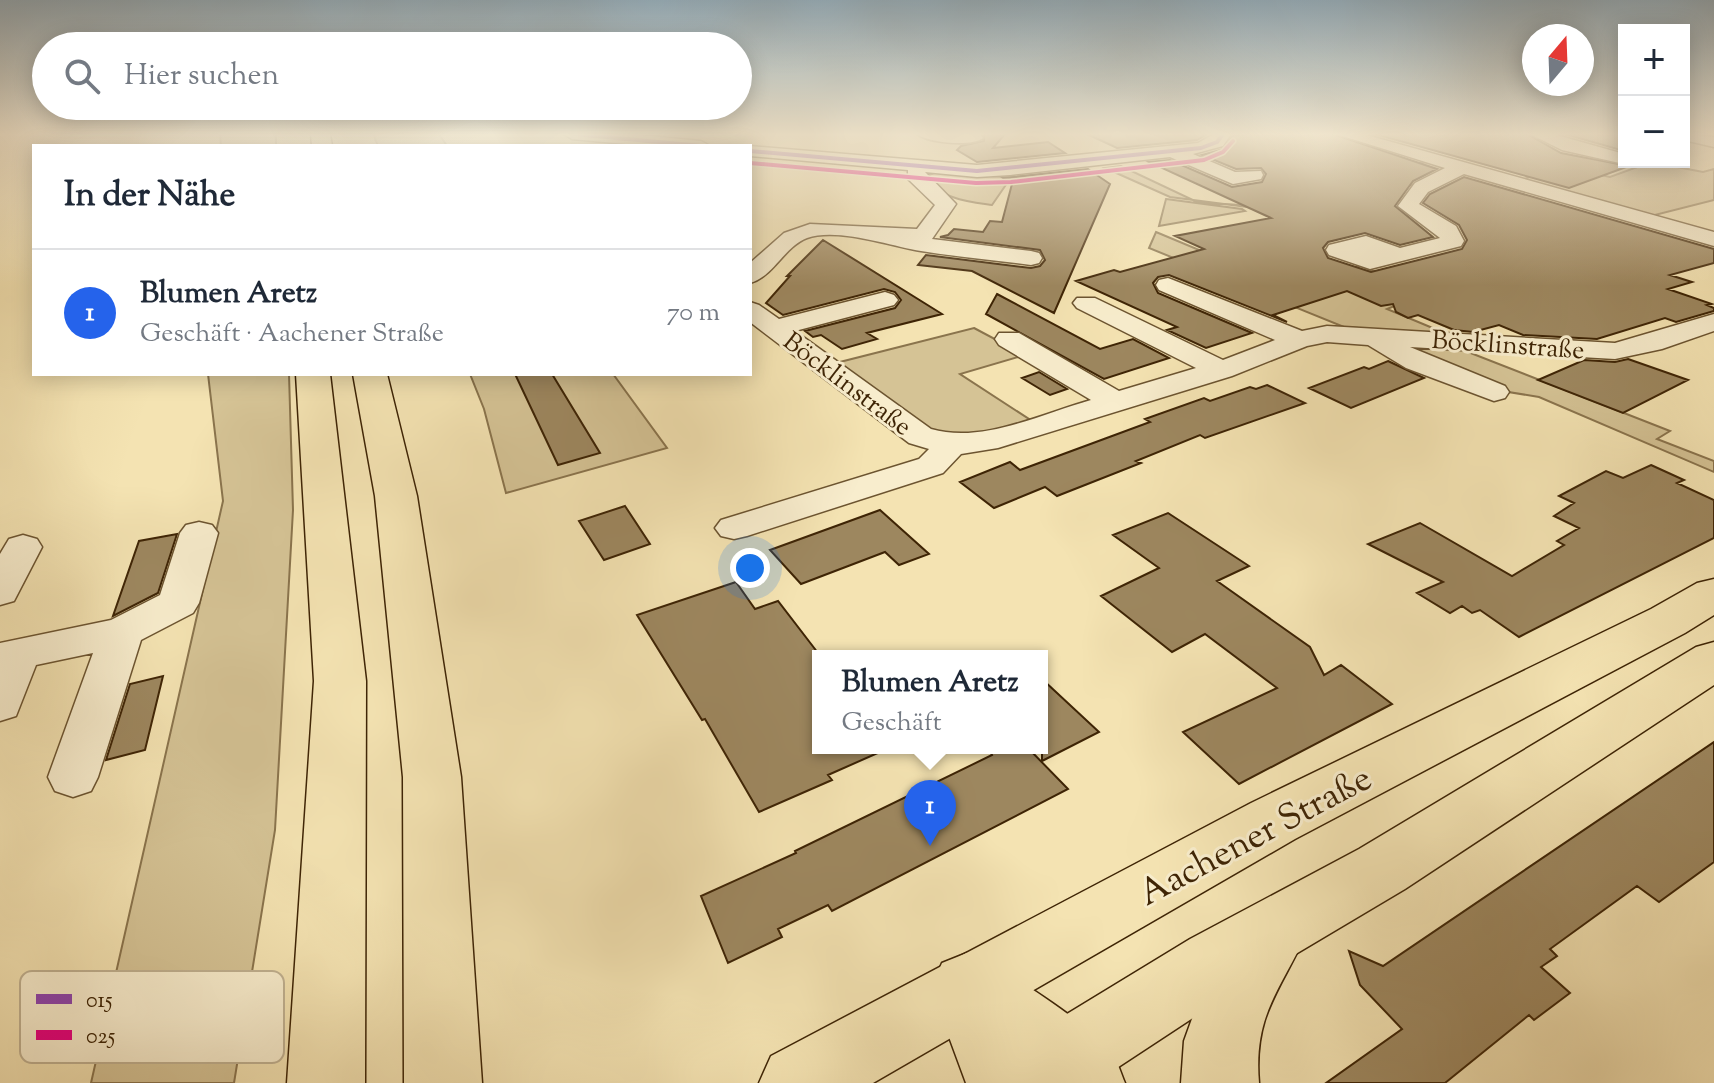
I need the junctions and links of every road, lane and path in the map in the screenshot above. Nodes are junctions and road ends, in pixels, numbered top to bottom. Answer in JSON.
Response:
{"nodes":[{"id":1,"x":925,"y":185,"type":"edge"},
{"id":2,"x":1428,"y":185,"type":"edge"},
{"id":3,"x":1521,"y":185,"type":"edge"},
{"id":4,"x":1714,"y":239,"type":"edge"},
{"id":5,"x":906,"y":240,"type":"junction"},
{"id":6,"x":1398,"y":255,"type":"dead end"},
{"id":7,"x":1031,"y":258,"type":"dead end"},
{"id":8,"x":752,"y":274,"type":"edge"},
{"id":9,"x":1168,"y":285,"type":"dead end"},
{"id":10,"x":885,"y":300,"type":"dead end"},
{"id":11,"x":1086,"y":303,"type":"dead end"},
{"id":12,"x":752,"y":311,"type":"edge"},
{"id":13,"x":1714,"y":322,"type":"edge"},
{"id":14,"x":775,"y":328,"type":"junction"},
{"id":15,"x":1367,"y":334,"type":"junction"},
{"id":16,"x":1009,"y":339,"type":"dead end"},
{"id":17,"x":1299,"y":340,"type":"junction"},
{"id":18,"x":1222,"y":370,"type":"junction"},
{"id":19,"x":313,"y":376,"type":"edge"},
{"id":20,"x":370,"y":376,"type":"edge"},
{"id":21,"x":1494,"y":392,"type":"dead end"},
{"id":22,"x":1116,"y":402,"type":"junction"},
{"id":23,"x":951,"y":445,"type":"junction"},
{"id":24,"x":734,"y":528,"type":"dead end"},
{"id":25,"x":199,"y":533,"type":"dead end"},
{"id":26,"x":23,"y":547,"type":"dead end"},
{"id":27,"x":0,"y":592,"type":"edge"},
{"id":28,"x":1714,"y":594,"type":"edge"},
{"id":29,"x":122,"y":632,"type":"junction"},
{"id":30,"x":9,"y":656,"type":"edge"},
{"id":31,"x":1714,"y":660,"type":"edge"},
{"id":32,"x":0,"y":704,"type":"edge"},
{"id":33,"x":73,"y":777,"type":"dead end"},
{"id":34,"x":1274,"y":930,"type":"junction"},
{"id":35,"x":967,"y":988,"type":"junction"},
{"id":36,"x":1046,"y":1077,"type":"edge"},
{"id":37,"x":326,"y":1083,"type":"edge"},
{"id":38,"x":443,"y":1083,"type":"edge"},
{"id":39,"x":798,"y":1083,"type":"edge"},
{"id":40,"x":1220,"y":1083,"type":"edge"}],
"edges":[{"from":1,"to":5,"type":"street"},
{"from":2,"to":6,"type":"street"},
{"from":3,"to":4,"type":"street"},
{"from":5,"to":7,"type":"street"},
{"from":5,"to":8,"type":"street"},
{"from":9,"to":17,"type":"street"},
{"from":10,"to":14,"type":"street"},
{"from":11,"to":18,"type":"street"},
{"from":12,"to":14,"type":"street","name":"Böcklinstraße"},
{"from":13,"to":15,"type":"street","name":"Böcklinstraße"},
{"from":14,"to":23,"type":"street","name":"Böcklinstraße"},
{"from":15,"to":17,"type":"street","name":"Böcklinstraße"},
{"from":15,"to":21,"type":"street"},
{"from":16,"to":22,"type":"street"},
{"from":17,"to":18,"type":"street","name":"Böcklinstraße"},
{"from":18,"to":22,"type":"street","name":"Böcklinstraße"},
{"from":19,"to":37,"type":"main road"},
{"from":20,"to":38,"type":"main road"},
{"from":22,"to":23,"type":"street","name":"Böcklinstraße"},
{"from":23,"to":24,"type":"street","name":"Böcklinstraße"},
{"from":25,"to":29,"type":"street"},
{"from":26,"to":27,"type":"street"},
{"from":28,"to":35,"type":"main road","name":"Aachener Straße"},
{"from":29,"to":30,"type":"street"},
{"from":29,"to":33,"type":"street"},
{"from":30,"to":32,"type":"street"},
{"from":31,"to":34,"type":"main road"},
{"from":34,"to":36,"type":"main road"},
{"from":34,"to":40,"type":"main road"},
{"from":35,"to":36,"type":"main road"},
{"from":35,"to":39,"type":"main road","name":"Aachener Straße"}]}
